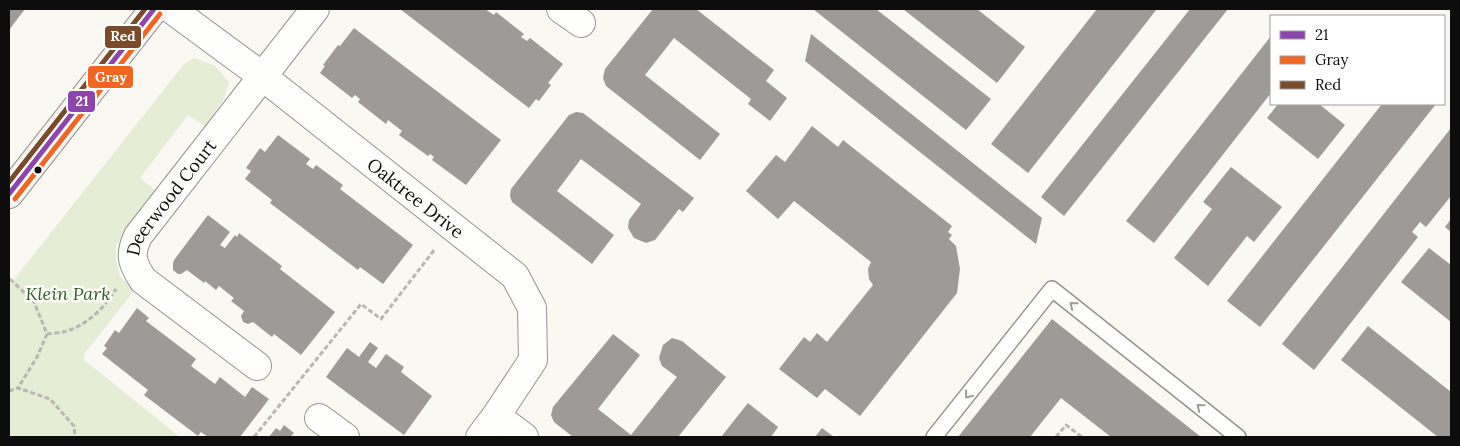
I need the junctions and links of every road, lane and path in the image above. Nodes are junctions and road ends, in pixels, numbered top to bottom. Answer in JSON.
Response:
{"nodes":[{"id":1,"x":154,"y":9,"type":"edge"},
{"id":2,"x":171,"y":9,"type":"edge"},
{"id":3,"x":315,"y":9,"type":"edge"},
{"id":4,"x":262,"y":76,"type":"junction"},
{"id":5,"x":9,"y":194,"type":"edge"},
{"id":6,"x":452,"y":227,"type":"junction"},
{"id":7,"x":134,"y":267,"type":"junction"},
{"id":8,"x":10,"y":279,"type":"dead end"},
{"id":9,"x":47,"y":334,"type":"junction"},
{"id":10,"x":257,"y":366,"type":"dead end"},
{"id":11,"x":18,"y":388,"type":"junction"},
{"id":12,"x":9,"y":391,"type":"edge"},
{"id":13,"x":496,"y":416,"type":"junction"},
{"id":14,"x":319,"y":418,"type":"dead end"},
{"id":15,"x":75,"y":437,"type":"edge"},
{"id":16,"x":254,"y":437,"type":"edge"},
{"id":17,"x":345,"y":437,"type":"edge"},
{"id":18,"x":480,"y":437,"type":"edge"},
{"id":19,"x":524,"y":437,"type":"edge"},
{"id":20,"x":934,"y":437,"type":"edge"},
{"id":21,"x":1056,"y":437,"type":"edge"},
{"id":22,"x":1082,"y":437,"type":"edge"},
{"id":23,"x":1238,"y":437,"type":"edge"}],
"edges":[{"from":1,"to":5,"type":"main road"},
{"from":2,"to":4,"type":"street","name":"Oaktree Drive"},
{"from":3,"to":4,"type":"street","name":"Deerwood Court"},
{"from":4,"to":6,"type":"street","name":"Oaktree Drive"},
{"from":4,"to":7,"type":"street","name":"Deerwood Court"},
{"from":6,"to":13,"type":"street","name":"Oaktree Drive"},
{"from":6,"to":16,"type":"path"},
{"from":7,"to":9,"type":"path"},
{"from":7,"to":10,"type":"street","name":"Deerwood Court"},
{"from":8,"to":9,"type":"path"},
{"from":9,"to":11,"type":"path"},
{"from":11,"to":12,"type":"path"},
{"from":11,"to":15,"type":"path"},
{"from":13,"to":18,"type":"street","name":"Oaktree Drive"},
{"from":13,"to":19,"type":"street"},
{"from":14,"to":17,"type":"street"},
{"from":23,"to":20,"type":"lane","one_way":true},
{"from":21,"to":22,"type":"path"}]}
